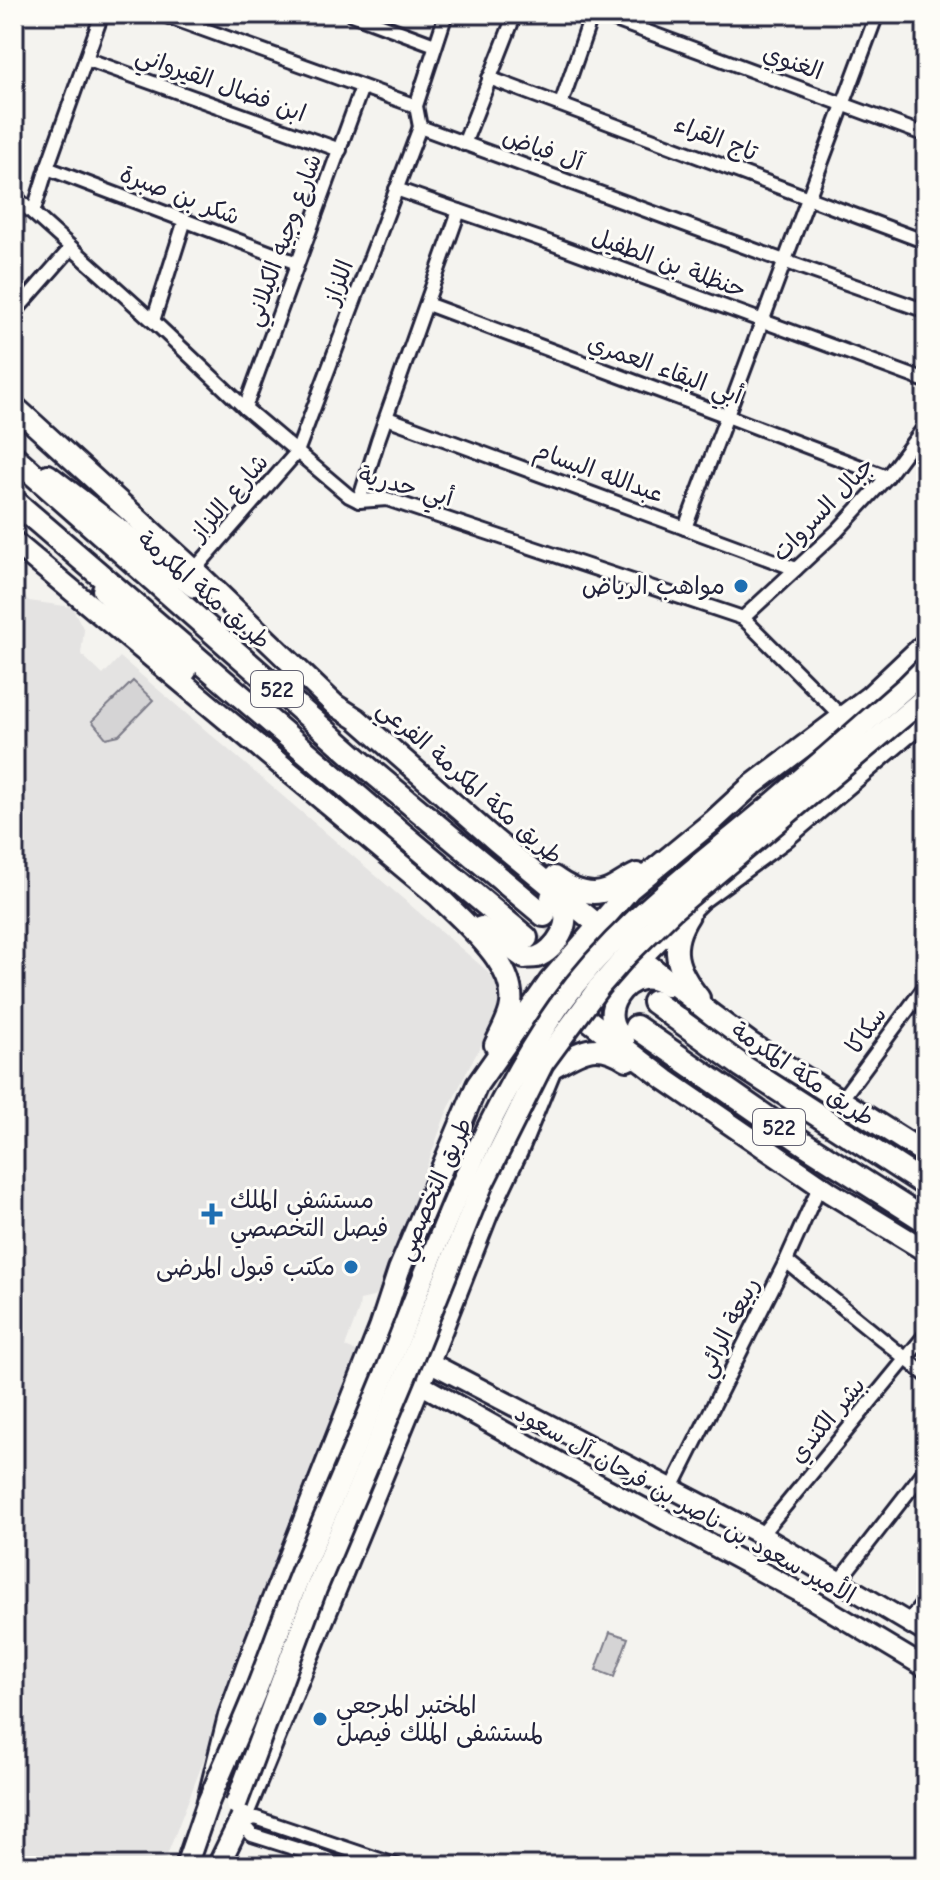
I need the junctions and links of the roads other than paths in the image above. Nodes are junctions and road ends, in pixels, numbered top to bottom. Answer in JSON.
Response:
{"nodes":[{"id":1,"x":102,"y":14,"type":"edge"},
{"id":2,"x":161,"y":14,"type":"edge"},
{"id":3,"x":352,"y":14,"type":"edge"},
{"id":4,"x":446,"y":14,"type":"edge"},
{"id":5,"x":515,"y":14,"type":"edge"},
{"id":6,"x":592,"y":14,"type":"edge"},
{"id":7,"x":599,"y":14,"type":"edge"},
{"id":8,"x":877,"y":14,"type":"edge"},
{"id":9,"x":435,"y":45,"type":"junction"},
{"id":10,"x":86,"y":59,"type":"junction"},
{"id":11,"x":489,"y":78,"type":"junction"},
{"id":12,"x":362,"y":87,"type":"junction"},
{"id":13,"x":561,"y":104,"type":"junction"},
{"id":14,"x":844,"y":104,"type":"junction"},
{"id":15,"x":416,"y":106,"type":"junction"},
{"id":16,"x":420,"y":127,"type":"junction"},
{"id":17,"x":926,"y":135,"type":"edge"},
{"id":18,"x":464,"y":144,"type":"junction"},
{"id":19,"x":340,"y":150,"type":"junction"},
{"id":20,"x":47,"y":168,"type":"junction"},
{"id":21,"x":396,"y":189,"type":"junction"},
{"id":22,"x":14,"y":196,"type":"edge"},
{"id":23,"x":809,"y":197,"type":"junction"},
{"id":24,"x":459,"y":211,"type":"junction"},
{"id":25,"x":33,"y":213,"type":"junction"},
{"id":26,"x":185,"y":220,"type":"junction"},
{"id":27,"x":926,"y":242,"type":"edge"},
{"id":28,"x":71,"y":248,"type":"junction"},
{"id":29,"x":784,"y":261,"type":"junction"},
{"id":30,"x":297,"y":263,"type":"junction"},
{"id":31,"x":427,"y":304,"type":"junction"},
{"id":32,"x":926,"y":311,"type":"edge"},
{"id":33,"x":14,"y":313,"type":"edge"},
{"id":34,"x":763,"y":320,"type":"junction"},
{"id":35,"x":153,"y":321,"type":"junction"},
{"id":36,"x":926,"y":381,"type":"edge"},
{"id":37,"x":14,"y":406,"type":"edge"},
{"id":38,"x":245,"y":408,"type":"junction"},
{"id":39,"x":727,"y":416,"type":"junction"},
{"id":40,"x":387,"y":418,"type":"junction"},
{"id":41,"x":926,"y":425,"type":"edge"},
{"id":42,"x":14,"y":449,"type":"edge"},
{"id":43,"x":297,"y":452,"type":"junction"},
{"id":44,"x":14,"y":457,"type":"edge"},
{"id":45,"x":887,"y":477,"type":"junction"},
{"id":46,"x":359,"y":501,"type":"junction"},
{"id":47,"x":14,"y":502,"type":"edge"},
{"id":48,"x":685,"y":528,"type":"junction"},
{"id":49,"x":14,"y":542,"type":"edge"},
{"id":50,"x":796,"y":569,"type":"junction"},
{"id":51,"x":194,"y":570,"type":"junction"},
{"id":52,"x":743,"y":618,"type":"junction"},
{"id":53,"x":926,"y":643,"type":"edge"},
{"id":54,"x":926,"y":667,"type":"edge"},
{"id":55,"x":926,"y":697,"type":"edge"},
{"id":56,"x":335,"y":705,"type":"junction"},
{"id":57,"x":842,"y":717,"type":"junction"},
{"id":58,"x":926,"y":717,"type":"edge"},
{"id":59,"x":300,"y":781,"type":"junction"},
{"id":60,"x":496,"y":841,"type":"junction"},
{"id":61,"x":658,"y":865,"type":"junction"},
{"id":62,"x":438,"y":896,"type":"junction"},
{"id":63,"x":700,"y":899,"type":"junction"},
{"id":64,"x":544,"y":915,"type":"tunnel mouth"},
{"id":65,"x":598,"y":925,"type":"junction"},
{"id":66,"x":526,"y":938,"type":"tunnel mouth"},
{"id":67,"x":639,"y":957,"type":"junction"},
{"id":68,"x":926,"y":985,"type":"edge"},
{"id":69,"x":654,"y":1002,"type":"tunnel mouth"},
{"id":70,"x":711,"y":1014,"type":"junction"},
{"id":71,"x":586,"y":1018,"type":"junction"},
{"id":72,"x":636,"y":1027,"type":"tunnel mouth"},
{"id":73,"x":551,"y":1068,"type":"junction"},
{"id":74,"x":666,"y":1080,"type":"junction"},
{"id":75,"x":477,"y":1085,"type":"junction"},
{"id":76,"x":841,"y":1100,"type":"junction"},
{"id":77,"x":926,"y":1154,"type":"edge"},
{"id":78,"x":820,"y":1185,"type":"junction"},
{"id":79,"x":926,"y":1185,"type":"edge"},
{"id":80,"x":926,"y":1221,"type":"edge"},
{"id":81,"x":926,"y":1251,"type":"edge"},
{"id":82,"x":786,"y":1261,"type":"junction"},
{"id":83,"x":926,"y":1334,"type":"edge"},
{"id":84,"x":906,"y":1359,"type":"junction"},
{"id":85,"x":429,"y":1362,"type":"junction"},
{"id":86,"x":926,"y":1375,"type":"edge"},
{"id":87,"x":420,"y":1384,"type":"junction"},
{"id":88,"x":926,"y":1469,"type":"edge"},
{"id":89,"x":672,"y":1488,"type":"junction"},
{"id":90,"x":761,"y":1535,"type":"junction"},
{"id":91,"x":839,"y":1581,"type":"junction"},
{"id":92,"x":926,"y":1600,"type":"edge"},
{"id":93,"x":908,"y":1622,"type":"junction"},
{"id":94,"x":926,"y":1633,"type":"edge"},
{"id":95,"x":926,"y":1668,"type":"edge"},
{"id":96,"x":207,"y":1805,"type":"junction"},
{"id":97,"x":238,"y":1812,"type":"junction"},
{"id":98,"x":186,"y":1866,"type":"edge"},
{"id":99,"x":216,"y":1866,"type":"edge"},
{"id":100,"x":343,"y":1866,"type":"edge"},
{"id":101,"x":398,"y":1866,"type":"edge"}],
"edges":[{"from":1,"to":10,"type":"street"},
{"from":2,"to":12,"type":"street"},
{"from":3,"to":9,"type":"street"},
{"from":4,"to":9,"type":"street"},
{"from":5,"to":11,"type":"street"},
{"from":6,"to":13,"type":"street"},
{"from":7,"to":14,"type":"street","name":"الغنوي"},
{"from":8,"to":14,"type":"street"},
{"from":9,"to":15,"type":"street"},
{"from":10,"to":19,"type":"street","name":"ابن فضال القيرواني"},
{"from":10,"to":20,"type":"street"},
{"from":11,"to":13,"type":"street","name":"تاج القراء"},
{"from":11,"to":18,"type":"street"},
{"from":12,"to":15,"type":"street"},
{"from":12,"to":19,"type":"street","name":"شارع وجيه الكيلاني"},
{"from":13,"to":23,"type":"street","name":"تاج القراء"},
{"from":14,"to":17,"type":"street","name":"الغنوي"},
{"from":14,"to":23,"type":"street"},
{"from":15,"to":16,"type":"street"},
{"from":16,"to":18,"type":"street","name":"آل فياض"},
{"from":16,"to":21,"type":"street","name":"اللزاز"},
{"from":18,"to":29,"type":"street","name":"آل فياض"},
{"from":19,"to":30,"type":"street","name":"شارع وجيه الكيلاني"},
{"from":20,"to":25,"type":"street"},
{"from":20,"to":26,"type":"street","name":"شكر بن صبرة"},
{"from":21,"to":24,"type":"street","name":"حنظلة بن الطفيل"},
{"from":21,"to":43,"type":"street","name":"اللزاز"},
{"from":22,"to":25,"type":"street","name":"أبي حدرية"},
{"from":23,"to":27,"type":"street","name":"تاج القراء"},
{"from":23,"to":29,"type":"street"},
{"from":24,"to":31,"type":"street"},
{"from":24,"to":34,"type":"street","name":"حنظلة بن الطفيل"},
{"from":25,"to":28,"type":"street","name":"أبي حدرية"},
{"from":26,"to":30,"type":"street","name":"شكر بن صبرة"},
{"from":26,"to":35,"type":"street"},
{"from":28,"to":33,"type":"street"},
{"from":28,"to":35,"type":"street","name":"أبي حدرية"},
{"from":29,"to":32,"type":"street","name":"آل فياض"},
{"from":29,"to":34,"type":"street"},
{"from":30,"to":38,"type":"street","name":"شارع وجيه الكيلاني"},
{"from":31,"to":39,"type":"street","name":"أبي البقاء العمري"},
{"from":31,"to":40,"type":"street"},
{"from":34,"to":36,"type":"street","name":"حنظلة بن الطفيل"},
{"from":34,"to":39,"type":"street"},
{"from":35,"to":38,"type":"street","name":"أبي حدرية"},
{"from":37,"to":51,"type":"main road","name":"طريق مكة المكرمة الفرعي"},
{"from":38,"to":43,"type":"street","name":"أبي حدرية"},
{"from":39,"to":45,"type":"street","name":"أبي البقاء العمري"},
{"from":39,"to":48,"type":"street"},
{"from":40,"to":46,"type":"street"},
{"from":40,"to":48,"type":"street","name":"عبدالله البسام"},
{"from":41,"to":45,"type":"street","name":"جبال السروات"},
{"from":42,"to":56,"type":"main road"},
{"from":43,"to":46,"type":"street","name":"أبي حدرية"},
{"from":43,"to":51,"type":"street","name":"شارع اللزاز"},
{"from":44,"to":64,"type":"highway","name":"طريق مكة المكرمة","number":"522"},
{"from":45,"to":50,"type":"street","name":"جبال السروات"},
{"from":46,"to":52,"type":"street","name":"أبي حدرية"},
{"from":47,"to":59,"type":"main road"},
{"from":47,"to":66,"type":"highway","number":"522"},
{"from":48,"to":50,"type":"street","name":"عبدالله البسام"},
{"from":49,"to":59,"type":"main road"},
{"from":50,"to":52,"type":"street","name":"جبال السروات"},
{"from":51,"to":56,"type":"main road","name":"طريق مكة المكرمة الفرعي"},
{"from":52,"to":57,"type":"street","name":"أبي حدرية"},
{"from":53,"to":57,"type":"main road"},
{"from":54,"to":96,"type":"main road","name":"طريق التخصصي","bridge":true},
{"from":55,"to":97,"type":"main road","name":"طريق التخصصي","bridge":true},
{"from":56,"to":60,"type":"main road","name":"طريق مكة المكرمة الفرعي"},
{"from":57,"to":61,"type":"main road"},
{"from":58,"to":63,"type":"main road"},
{"from":59,"to":62,"type":"main road"},
{"from":60,"to":61,"type":"main road"},
{"from":60,"to":62,"type":"main road"},
{"from":60,"to":65,"type":"main road","name":"طريق مكة المكرمة الفرعي"},
{"from":61,"to":65,"type":"main road"},
{"from":62,"to":75,"type":"main road"},
{"from":63,"to":67,"type":"main road"},
{"from":63,"to":70,"type":"main road"},
{"from":65,"to":67,"type":"main road","name":"طريق مكة المكرمة الفرعي"},
{"from":65,"to":71,"type":"main road"},
{"from":65,"to":75,"type":"main road"},
{"from":67,"to":70,"type":"main road","name":"طريق مكة المكرمة الفرعي"},
{"from":67,"to":71,"type":"main road"},
{"from":68,"to":76,"type":"street","name":"سكاكا"},
{"from":69,"to":79,"type":"highway","name":"طريق مكة المكرمة","number":"522"},
{"from":70,"to":74,"type":"main road"},
{"from":70,"to":76,"type":"main road","name":"طريق مكة المكرمة الفرعي"},
{"from":71,"to":73,"type":"main road"},
{"from":71,"to":74,"type":"main road"},
{"from":72,"to":80,"type":"highway","number":"522"},
{"from":73,"to":74,"type":"main road"},
{"from":73,"to":75,"type":"main road"},
{"from":73,"to":85,"type":"main road"},
{"from":74,"to":78,"type":"main road"},
{"from":75,"to":96,"type":"main road"},
{"from":76,"to":77,"type":"main road","name":"طريق مكة المكرمة الفرعي"},
{"from":78,"to":81,"type":"main road"},
{"from":78,"to":82,"type":"street","name":"ربيعة الرائي"},
{"from":82,"to":84,"type":"street"},
{"from":82,"to":89,"type":"street","name":"ربيعة الرائي"},
{"from":83,"to":84,"type":"street","name":"بشر الكندي"},
{"from":84,"to":86,"type":"street"},
{"from":84,"to":90,"type":"street","name":"بشر الكندي"},
{"from":85,"to":87,"type":"main road"},
{"from":85,"to":89,"type":"street","name":"الأمير سعود بن ناصر بن فرحان آل سعود"},
{"from":87,"to":95,"type":"street","name":"الأمير سعود بن ناصر بن فرحان آل سعود"},
{"from":87,"to":97,"type":"main road"},
{"from":88,"to":91,"type":"street"},
{"from":89,"to":90,"type":"street","name":"الأمير سعود بن ناصر بن فرحان آل سعود"},
{"from":90,"to":91,"type":"street","name":"الأمير سعود بن ناصر بن فرحان آل سعود"},
{"from":91,"to":93,"type":"street","name":"الأمير سعود بن ناصر بن فرحان آل سعود"},
{"from":92,"to":93,"type":"street"},
{"from":93,"to":94,"type":"street","name":"الأمير سعود بن ناصر بن فرحان آل سعود"},
{"from":96,"to":98,"type":"main road","name":"طريق التخصصي"},
{"from":97,"to":99,"type":"main road","name":"طريق التخصصي"},
{"from":97,"to":100,"type":"street"},
{"from":97,"to":101,"type":"street"}]}
